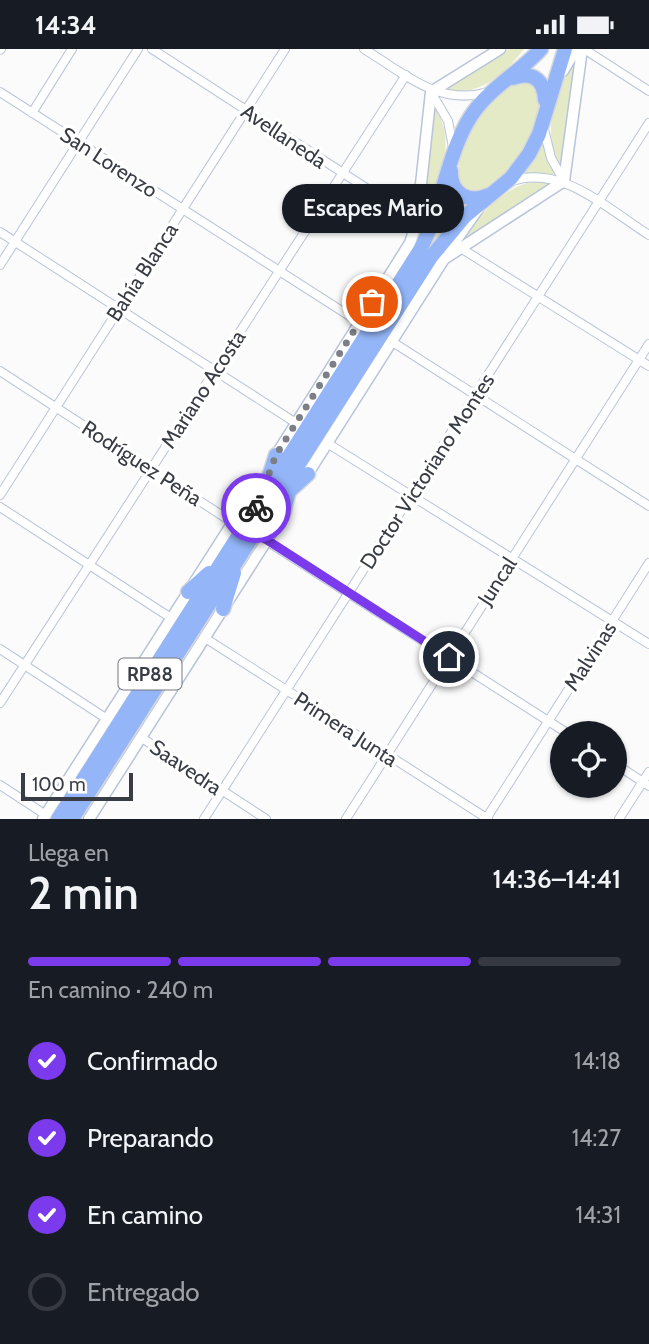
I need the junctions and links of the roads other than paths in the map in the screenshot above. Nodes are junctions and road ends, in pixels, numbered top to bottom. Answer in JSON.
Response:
{"nodes":[{"id":1,"x":72,"y":49,"type":"edge"},
{"id":2,"x":138,"y":49,"type":"edge"},
{"id":3,"x":152,"y":49,"type":"edge"},
{"id":4,"x":285,"y":49,"type":"edge"},
{"id":5,"x":364,"y":49,"type":"edge"},
{"id":6,"x":500,"y":49,"type":"edge"},
{"id":7,"x":533,"y":49,"type":"edge"},
{"id":8,"x":541,"y":49,"type":"edge"},
{"id":9,"x":565,"y":49,"type":"edge"},
{"id":10,"x":576,"y":49,"type":"edge"},
{"id":11,"x":583,"y":49,"type":"edge"},
{"id":12,"x":518,"y":72,"type":"junction"},
{"id":13,"x":406,"y":75,"type":"junction"},
{"id":14,"x":500,"y":85,"type":"junction"},
{"id":15,"x":649,"y":90,"type":"edge"},
{"id":16,"x":0,"y":92,"type":"edge"},
{"id":17,"x":431,"y":92,"type":"junction"},
{"id":18,"x":550,"y":95,"type":"junction"},
{"id":19,"x":246,"y":110,"type":"junction"},
{"id":20,"x":32,"y":113,"type":"junction"},
{"id":21,"x":545,"y":114,"type":"junction"},
{"id":22,"x":649,"y":123,"type":"edge"},
{"id":23,"x":78,"y":142,"type":"junction"},
{"id":24,"x":450,"y":171,"type":"junction"},
{"id":25,"x":342,"y":174,"type":"junction"},
{"id":26,"x":564,"y":181,"type":"junction"},
{"id":27,"x":499,"y":188,"type":"junction"},
{"id":28,"x":481,"y":202,"type":"junction"},
{"id":29,"x":598,"y":203,"type":"junction"},
{"id":30,"x":183,"y":209,"type":"junction"},
{"id":31,"x":417,"y":221,"type":"junction"},
{"id":32,"x":0,"y":232,"type":"edge"},
{"id":33,"x":649,"y":235,"type":"edge"},
{"id":34,"x":15,"y":241,"type":"junction"},
{"id":35,"x":410,"y":243,"type":"junction"},
{"id":36,"x":459,"y":247,"type":"junction"},
{"id":37,"x":439,"y":264,"type":"junction"},
{"id":38,"x":0,"y":265,"type":"edge"},
{"id":39,"x":280,"y":271,"type":"junction"},
{"id":40,"x":538,"y":297,"type":"junction"},
{"id":41,"x":120,"y":308,"type":"junction"},
{"id":42,"x":359,"y":322,"type":"junction"},
{"id":43,"x":391,"y":341,"type":"junction"},
{"id":44,"x":649,"y":344,"type":"edge"},
{"id":45,"x":639,"y":360,"type":"junction"},
{"id":46,"x":649,"y":366,"type":"edge"},
{"id":47,"x":215,"y":370,"type":"junction"},
{"id":48,"x":0,"y":371,"type":"edge"},
{"id":49,"x":475,"y":395,"type":"junction"},
{"id":50,"x":55,"y":408,"type":"junction"},
{"id":51,"x":296,"y":423,"type":"junction"},
{"id":52,"x":327,"y":443,"type":"junction"},
{"id":53,"x":575,"y":459,"type":"junction"},
{"id":54,"x":292,"y":464,"type":"junction"},
{"id":55,"x":152,"y":469,"type":"junction"},
{"id":56,"x":412,"y":494,"type":"junction"},
{"id":57,"x":0,"y":495,"type":"edge"},
{"id":58,"x":265,"y":505,"type":"junction"},
{"id":59,"x":649,"y":506,"type":"edge"},
{"id":60,"x":0,"y":507,"type":"edge"},
{"id":61,"x":249,"y":531,"type":"junction"},
{"id":62,"x":232,"y":557,"type":"junction"},
{"id":63,"x":512,"y":558,"type":"junction"},
{"id":64,"x":649,"y":563,"type":"edge"},
{"id":65,"x":90,"y":564,"type":"junction"},
{"id":66,"x":349,"y":593,"type":"junction"},
{"id":67,"x":206,"y":599,"type":"junction"},
{"id":68,"x":171,"y":618,"type":"junction"},
{"id":69,"x":612,"y":621,"type":"junction"},
{"id":70,"x":205,"y":638,"type":"junction"},
{"id":71,"x":649,"y":644,"type":"edge"},
{"id":72,"x":0,"y":649,"type":"edge"},
{"id":73,"x":449,"y":657,"type":"junction"},
{"id":74,"x":25,"y":665,"type":"junction"},
{"id":75,"x":286,"y":691,"type":"junction"},
{"id":76,"x":0,"y":703,"type":"edge"},
{"id":77,"x":107,"y":719,"type":"junction"},
{"id":78,"x":548,"y":721,"type":"junction"},
{"id":79,"x":142,"y":738,"type":"junction"},
{"id":80,"x":386,"y":756,"type":"junction"},
{"id":81,"x":627,"y":772,"type":"edge"},
{"id":82,"x":649,"y":772,"type":"edge"},
{"id":83,"x":646,"y":784,"type":"edge"},
{"id":84,"x":0,"y":785,"type":"edge"},
{"id":85,"x":222,"y":792,"type":"junction"},
{"id":86,"x":49,"y":818,"type":"edge"},
{"id":87,"x":72,"y":819,"type":"edge"},
{"id":88,"x":89,"y":819,"type":"edge"},
{"id":89,"x":204,"y":819,"type":"edge"},
{"id":90,"x":266,"y":819,"type":"edge"},
{"id":91,"x":346,"y":819,"type":"edge"},
{"id":92,"x":487,"y":819,"type":"edge"},
{"id":93,"x":619,"y":819,"type":"edge"}],
"edges":[{"from":1,"to":20,"type":"street"},
{"from":2,"to":23,"type":"street"},
{"from":3,"to":19,"type":"street","name":"Avellaneda"},
{"from":4,"to":19,"type":"street","name":"Bahía Blanca"},
{"from":5,"to":13,"type":"street"},
{"from":6,"to":17,"type":"street"},
{"from":7,"to":12,"type":"street"},
{"from":8,"to":12,"type":"highway","number":"RP88"},
{"from":9,"to":18,"type":"highway","number":"RP88"},
{"from":10,"to":18,"type":"street"},
{"from":11,"to":15,"type":"street"},
{"from":11,"to":26,"type":"street"},
{"from":12,"to":14,"type":"highway","number":"RP88"},
{"from":13,"to":17,"type":"street"},
{"from":13,"to":25,"type":"street","name":"Mariano Acosta"},
{"from":14,"to":17,"type":"street"},
{"from":14,"to":21,"type":"highway"},
{"from":14,"to":24,"type":"highway","number":"RP88"},
{"from":16,"to":20,"type":"street","name":"San Lorenzo"},
{"from":17,"to":24,"type":"street"},
{"from":17,"to":31,"type":"street"},
{"from":18,"to":21,"type":"highway","number":"RP88"},
{"from":19,"to":25,"type":"street","name":"Avellaneda"},
{"from":19,"to":30,"type":"street","name":"Bahía Blanca"},
{"from":20,"to":23,"type":"street","name":"San Lorenzo"},
{"from":21,"to":26,"type":"street"},
{"from":21,"to":27,"type":"highway","number":"RP88"},
{"from":22,"to":29,"type":"street","name":"Doctor Victoriano Montes"},
{"from":23,"to":30,"type":"street","name":"San Lorenzo"},
{"from":23,"to":34,"type":"street"},
{"from":24,"to":27,"type":"highway"},
{"from":24,"to":35,"type":"street"},
{"from":24,"to":54,"type":"highway","number":"RP88"},
{"from":25,"to":31,"type":"street","name":"Avellaneda"},
{"from":25,"to":39,"type":"street","name":"Mariano Acosta"},
{"from":26,"to":27,"type":"street"},
{"from":26,"to":29,"type":"street"},
{"from":26,"to":36,"type":"street"},
{"from":27,"to":28,"type":"highway","number":"RP88"},
{"from":28,"to":37,"type":"street"},
{"from":28,"to":54,"type":"highway","number":"RP88"},
{"from":29,"to":33,"type":"street"},
{"from":29,"to":40,"type":"street","name":"Doctor Victoriano Montes"},
{"from":30,"to":39,"type":"street","name":"San Lorenzo"},
{"from":30,"to":41,"type":"street","name":"Bahía Blanca"},
{"from":31,"to":35,"type":"street"},
{"from":32,"to":34,"type":"street"},
{"from":34,"to":38,"type":"street"},
{"from":34,"to":41,"type":"street"},
{"from":35,"to":42,"type":"street"},
{"from":36,"to":37,"type":"street"},
{"from":36,"to":40,"type":"street"},
{"from":37,"to":43,"type":"street"},
{"from":39,"to":42,"type":"street","name":"San Lorenzo"},
{"from":39,"to":47,"type":"street","name":"Mariano Acosta"},
{"from":40,"to":45,"type":"street"},
{"from":40,"to":49,"type":"street","name":"Doctor Victoriano Montes"},
{"from":41,"to":47,"type":"street"},
{"from":41,"to":50,"type":"street","name":"Bahía Blanca"},
{"from":42,"to":51,"type":"street"},
{"from":43,"to":49,"type":"street"},
{"from":43,"to":52,"type":"street"},
{"from":44,"to":45,"type":"street","name":"Juncal"},
{"from":45,"to":46,"type":"street"},
{"from":45,"to":53,"type":"street","name":"Juncal"},
{"from":47,"to":51,"type":"street"},
{"from":47,"to":55,"type":"street","name":"Mariano Acosta"},
{"from":48,"to":50,"type":"street","name":"Rodríguez Peña"},
{"from":49,"to":53,"type":"street"},
{"from":49,"to":56,"type":"street","name":"Doctor Victoriano Montes"},
{"from":50,"to":55,"type":"street","name":"Rodríguez Peña"},
{"from":50,"to":57,"type":"street","name":"Bahía Blanca"},
{"from":51,"to":54,"type":"street"},
{"from":52,"to":54,"type":"street"},
{"from":52,"to":56,"type":"street"},
{"from":53,"to":59,"type":"street"},
{"from":53,"to":63,"type":"street","name":"Juncal"},
{"from":54,"to":58,"type":"highway","number":"RP88"},
{"from":54,"to":58,"type":"street"},
{"from":54,"to":58,"type":"highway"},
{"from":54,"to":58,"type":"highway"},
{"from":55,"to":61,"type":"street","name":"Rodríguez Peña"},
{"from":55,"to":65,"type":"street","name":"Mariano Acosta"},
{"from":56,"to":63,"type":"street"},
{"from":56,"to":66,"type":"street","name":"Doctor Victoriano Montes"},
{"from":58,"to":61,"type":"highway","number":"RP88"},
{"from":58,"to":61,"type":"street"},
{"from":60,"to":65,"type":"street"},
{"from":61,"to":62,"type":"highway","number":"RP88"},
{"from":61,"to":62,"type":"street"},
{"from":61,"to":66,"type":"street","name":"Rodríguez Peña"},
{"from":62,"to":67,"type":"highway","number":"RP88"},
{"from":62,"to":67,"type":"street"},
{"from":62,"to":67,"type":"highway"},
{"from":62,"to":67,"type":"highway"},
{"from":63,"to":69,"type":"street"},
{"from":63,"to":73,"type":"street","name":"Juncal"},
{"from":64,"to":69,"type":"street","name":"Malvinas"},
{"from":65,"to":68,"type":"street"},
{"from":65,"to":74,"type":"street","name":"Mariano Acosta"},
{"from":66,"to":73,"type":"street","name":"Rodríguez Peña"},
{"from":66,"to":75,"type":"street","name":"Doctor Victoriano Montes"},
{"from":67,"to":68,"type":"street"},
{"from":67,"to":70,"type":"street"},
{"from":67,"to":86,"type":"highway","number":"RP88"},
{"from":67,"to":87,"type":"highway","number":"RP88"},
{"from":68,"to":77,"type":"street"},
{"from":69,"to":71,"type":"street"},
{"from":69,"to":78,"type":"street","name":"Malvinas"},
{"from":70,"to":75,"type":"street","name":"Primera Junta"},
{"from":70,"to":79,"type":"street"},
{"from":72,"to":74,"type":"street"},
{"from":73,"to":78,"type":"street","name":"Rodríguez Peña"},
{"from":73,"to":80,"type":"street","name":"Juncal"},
{"from":74,"to":76,"type":"street","name":"Mariano Acosta"},
{"from":74,"to":77,"type":"street"},
{"from":75,"to":80,"type":"street","name":"Primera Junta"},
{"from":75,"to":85,"type":"street","name":"Doctor Victoriano Montes"},
{"from":77,"to":86,"type":"street"},
{"from":78,"to":92,"type":"street","name":"Malvinas"},
{"from":79,"to":85,"type":"street","name":"Saavedra"},
{"from":79,"to":88,"type":"street"},
{"from":80,"to":91,"type":"street","name":"Juncal"},
{"from":80,"to":92,"type":"street","name":"Primera Junta"},
{"from":81,"to":83,"type":"street"},
{"from":82,"to":83,"type":"street"},
{"from":83,"to":93,"type":"street"},
{"from":84,"to":86,"type":"street"},
{"from":85,"to":89,"type":"street","name":"Doctor Victoriano Montes"},
{"from":85,"to":90,"type":"street","name":"Saavedra"}]}
